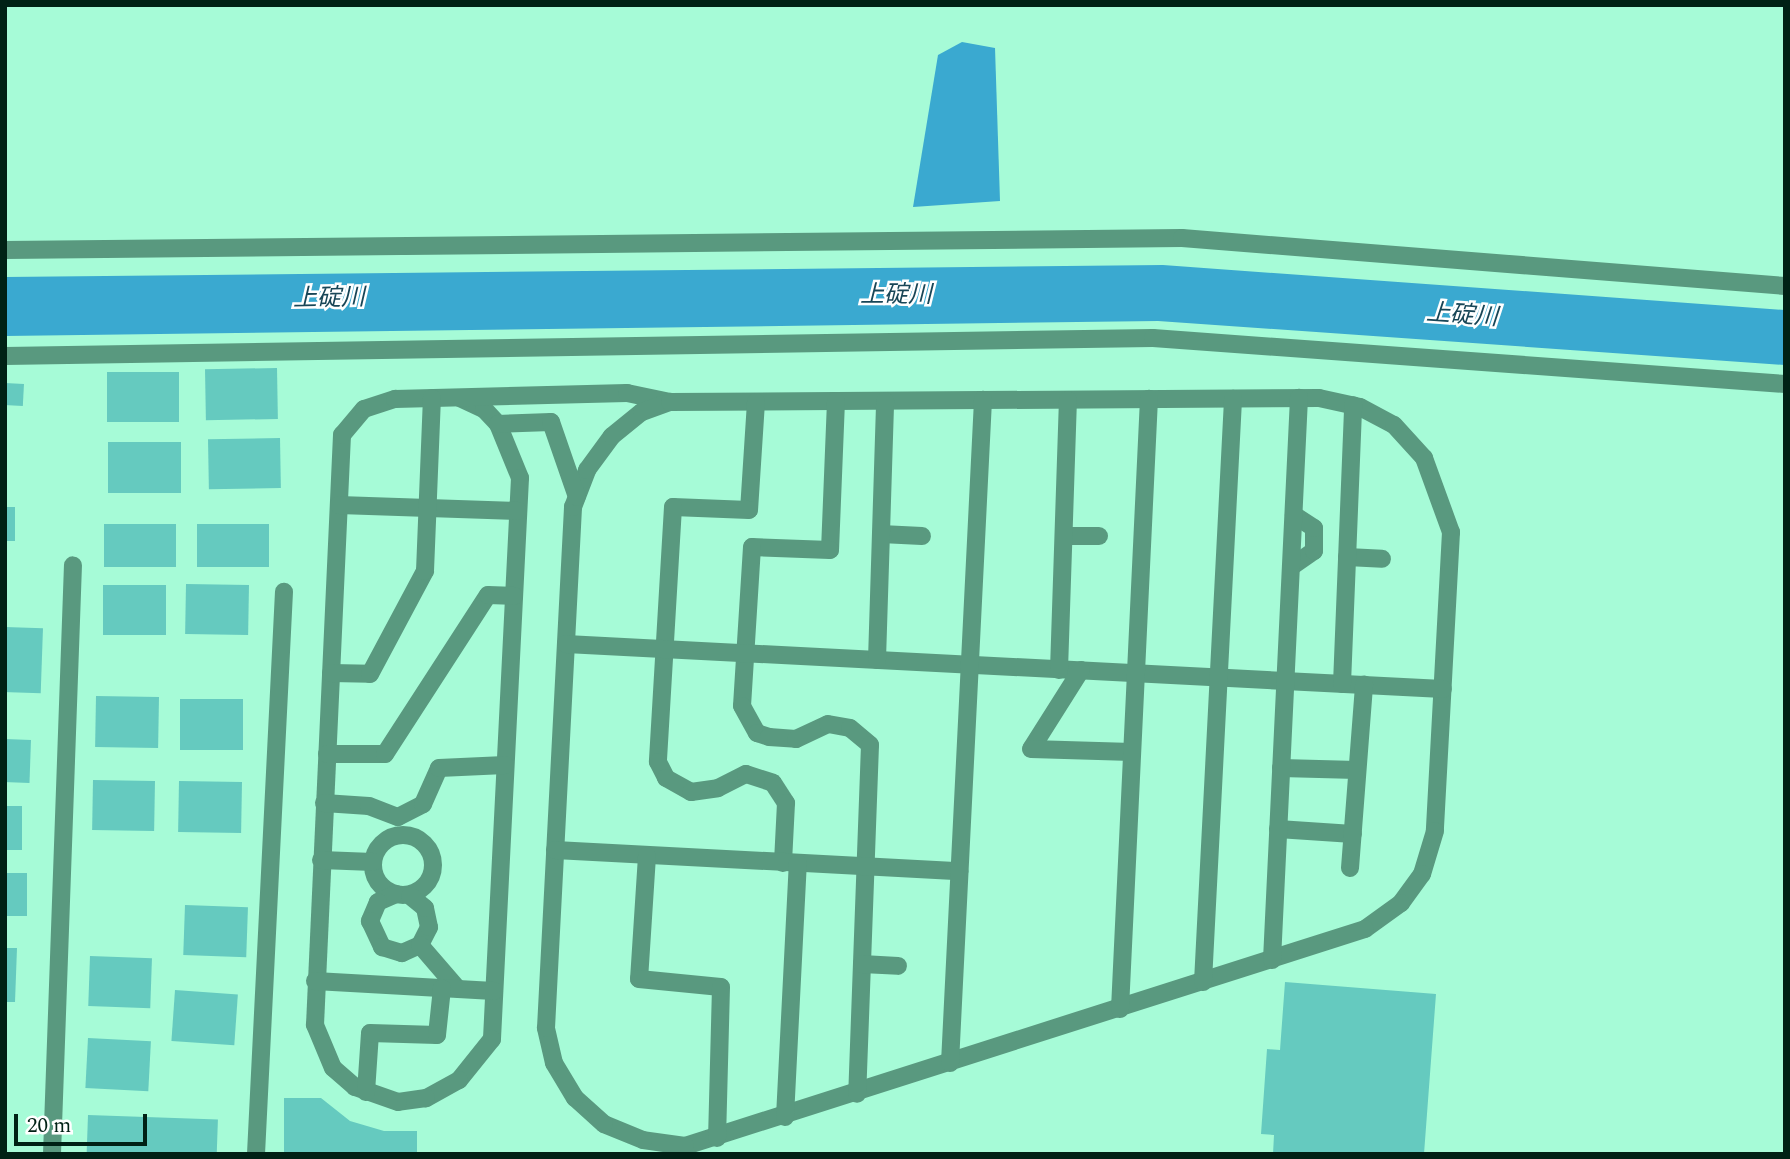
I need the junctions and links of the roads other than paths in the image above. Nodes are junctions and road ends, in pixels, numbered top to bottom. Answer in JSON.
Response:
{"nodes":[{"id":1,"x":5,"y":250,"type":"edge"},
{"id":2,"x":1785,"y":286,"type":"edge"},
{"id":3,"x":5,"y":356,"type":"edge"},
{"id":4,"x":1785,"y":384,"type":"edge"},
{"id":5,"x":432,"y":398,"type":"junction"},
{"id":6,"x":460,"y":398,"type":"junction"},
{"id":7,"x":1299,"y":398,"type":"junction"},
{"id":8,"x":1149,"y":399,"type":"junction"},
{"id":9,"x":1233,"y":399,"type":"junction"},
{"id":10,"x":983,"y":400,"type":"junction"},
{"id":11,"x":1068,"y":400,"type":"junction"},
{"id":12,"x":836,"y":401,"type":"junction"},
{"id":13,"x":885,"y":401,"type":"junction"},
{"id":14,"x":670,"y":402,"type":"junction"},
{"id":15,"x":756,"y":402,"type":"junction"},
{"id":16,"x":1353,"y":405,"type":"junction"},
{"id":17,"x":498,"y":424,"type":"junction"},
{"id":18,"x":577,"y":497,"type":"junction"},
{"id":19,"x":339,"y":505,"type":"junction"},
{"id":20,"x":428,"y":508,"type":"junction"},
{"id":21,"x":518,"y":511,"type":"junction"},
{"id":22,"x":880,"y":534,"type":"junction"},
{"id":23,"x":922,"y":536,"type":"dead end"},
{"id":24,"x":1064,"y":536,"type":"junction"},
{"id":25,"x":1099,"y":536,"type":"dead end"},
{"id":26,"x":1347,"y":557,"type":"junction"},
{"id":27,"x":1382,"y":559,"type":"dead end"},
{"id":28,"x":73,"y":565,"type":"dead end"},
{"id":29,"x":284,"y":592,"type":"dead end"},
{"id":30,"x":514,"y":596,"type":"junction"},
{"id":31,"x":566,"y":644,"type":"junction"},
{"id":32,"x":666,"y":650,"type":"junction"},
{"id":33,"x":746,"y":654,"type":"junction"},
{"id":34,"x":877,"y":660,"type":"junction"},
{"id":35,"x":970,"y":665,"type":"junction"},
{"id":36,"x":1059,"y":670,"type":"junction"},
{"id":37,"x":1081,"y":670,"type":"junction"},
{"id":38,"x":331,"y":673,"type":"junction"},
{"id":39,"x":1136,"y":673,"type":"junction"},
{"id":40,"x":1285,"y":681,"type":"junction"},
{"id":41,"x":1342,"y":684,"type":"junction"},
{"id":42,"x":1364,"y":685,"type":"junction"},
{"id":43,"x":1443,"y":689,"type":"junction"},
{"id":44,"x":1132,"y":752,"type":"junction"},
{"id":45,"x":327,"y":754,"type":"junction"},
{"id":46,"x":505,"y":765,"type":"junction"},
{"id":47,"x":1281,"y":768,"type":"junction"},
{"id":48,"x":1357,"y":770,"type":"junction"},
{"id":49,"x":324,"y":803,"type":"junction"},
{"id":50,"x":1279,"y":829,"type":"junction"},
{"id":51,"x":1353,"y":834,"type":"junction"},
{"id":52,"x":555,"y":850,"type":"junction"},
{"id":53,"x":647,"y":856,"type":"junction"},
{"id":54,"x":321,"y":860,"type":"junction"},
{"id":55,"x":373,"y":862,"type":"junction"},
{"id":56,"x":791,"y":863,"type":"junction"},
{"id":57,"x":867,"y":867,"type":"junction"},
{"id":58,"x":1350,"y":868,"type":"dead end"},
{"id":59,"x":959,"y":871,"type":"junction"},
{"id":60,"x":403,"y":895,"type":"junction"},
{"id":61,"x":420,"y":945,"type":"junction"},
{"id":62,"x":1272,"y":960,"type":"junction"},
{"id":63,"x":862,"y":964,"type":"junction"},
{"id":64,"x":898,"y":966,"type":"dead end"},
{"id":65,"x":316,"y":981,"type":"junction"},
{"id":66,"x":1203,"y":982,"type":"junction"},
{"id":67,"x":450,"y":988,"type":"junction"},
{"id":68,"x":494,"y":991,"type":"junction"},
{"id":69,"x":1120,"y":1009,"type":"junction"},
{"id":70,"x":950,"y":1063,"type":"junction"},
{"id":71,"x":366,"y":1092,"type":"junction"},
{"id":72,"x":857,"y":1094,"type":"junction"},
{"id":73,"x":785,"y":1117,"type":"junction"},
{"id":74,"x":716,"y":1138,"type":"junction"},
{"id":75,"x":52,"y":1154,"type":"edge"},
{"id":76,"x":256,"y":1154,"type":"edge"}],
"edges":[{"from":1,"to":2,"type":"street"},
{"from":3,"to":4,"type":"street"},
{"from":5,"to":6,"type":"street"},
{"from":5,"to":19,"type":"street"},
{"from":5,"to":20,"type":"street"},
{"from":6,"to":14,"type":"street"},
{"from":6,"to":17,"type":"street"},
{"from":7,"to":9,"type":"street"},
{"from":7,"to":16,"type":"street"},
{"from":7,"to":40,"type":"street"},
{"from":8,"to":9,"type":"street"},
{"from":8,"to":11,"type":"street"},
{"from":8,"to":39,"type":"street"},
{"from":9,"to":66,"type":"street","bridge":true},
{"from":10,"to":11,"type":"street"},
{"from":10,"to":13,"type":"street"},
{"from":10,"to":35,"type":"street"},
{"from":11,"to":24,"type":"street"},
{"from":12,"to":13,"type":"street"},
{"from":12,"to":15,"type":"street"},
{"from":12,"to":33,"type":"street"},
{"from":13,"to":22,"type":"street"},
{"from":14,"to":15,"type":"street"},
{"from":14,"to":18,"type":"street"},
{"from":15,"to":32,"type":"street"},
{"from":16,"to":26,"type":"street"},
{"from":16,"to":43,"type":"street"},
{"from":17,"to":18,"type":"street"},
{"from":17,"to":21,"type":"street"},
{"from":18,"to":31,"type":"street"},
{"from":19,"to":20,"type":"street"},
{"from":19,"to":38,"type":"street"},
{"from":20,"to":21,"type":"street"},
{"from":20,"to":38,"type":"street"},
{"from":21,"to":30,"type":"street"},
{"from":22,"to":23,"type":"street"},
{"from":22,"to":34,"type":"street"},
{"from":24,"to":25,"type":"street"},
{"from":24,"to":36,"type":"street"},
{"from":26,"to":27,"type":"street"},
{"from":26,"to":41,"type":"street"},
{"from":28,"to":75,"type":"street"},
{"from":29,"to":76,"type":"street"},
{"from":30,"to":45,"type":"street"},
{"from":30,"to":46,"type":"street"},
{"from":31,"to":32,"type":"street"},
{"from":31,"to":52,"type":"street"},
{"from":32,"to":33,"type":"street"},
{"from":32,"to":56,"type":"street"},
{"from":33,"to":34,"type":"street"},
{"from":33,"to":57,"type":"street"},
{"from":34,"to":35,"type":"street"},
{"from":35,"to":36,"type":"street"},
{"from":35,"to":59,"type":"street"},
{"from":36,"to":37,"type":"street"},
{"from":37,"to":39,"type":"street"},
{"from":37,"to":44,"type":"street"},
{"from":38,"to":45,"type":"street"},
{"from":39,"to":40,"type":"street"},
{"from":39,"to":44,"type":"street"},
{"from":40,"to":41,"type":"street"},
{"from":40,"to":47,"type":"street"},
{"from":41,"to":42,"type":"street"},
{"from":42,"to":43,"type":"street"},
{"from":42,"to":48,"type":"street"},
{"from":43,"to":62,"type":"street"},
{"from":44,"to":69,"type":"street"},
{"from":45,"to":49,"type":"street"},
{"from":46,"to":49,"type":"street"},
{"from":46,"to":68,"type":"street"},
{"from":47,"to":48,"type":"street"},
{"from":47,"to":50,"type":"street"},
{"from":48,"to":51,"type":"street"},
{"from":49,"to":54,"type":"street"},
{"from":50,"to":51,"type":"street"},
{"from":50,"to":62,"type":"street"},
{"from":51,"to":58,"type":"street"},
{"from":52,"to":53,"type":"street"},
{"from":52,"to":74,"type":"street"},
{"from":53,"to":56,"type":"street"},
{"from":53,"to":74,"type":"street"},
{"from":54,"to":55,"type":"street"},
{"from":54,"to":65,"type":"street"},
{"from":55,"to":60,"type":"street"},
{"from":55,"to":60,"type":"street"},
{"from":56,"to":57,"type":"street"},
{"from":56,"to":73,"type":"street"},
{"from":57,"to":59,"type":"street"},
{"from":57,"to":63,"type":"street"},
{"from":59,"to":70,"type":"street"},
{"from":60,"to":61,"type":"street"},
{"from":60,"to":61,"type":"street"},
{"from":61,"to":67,"type":"street"},
{"from":62,"to":66,"type":"street"},
{"from":63,"to":64,"type":"street"},
{"from":63,"to":72,"type":"street"},
{"from":65,"to":67,"type":"street"},
{"from":65,"to":71,"type":"street"},
{"from":66,"to":69,"type":"street"},
{"from":67,"to":68,"type":"street"},
{"from":67,"to":71,"type":"street"},
{"from":68,"to":71,"type":"street"},
{"from":69,"to":70,"type":"street"},
{"from":70,"to":72,"type":"street"},
{"from":72,"to":73,"type":"street"},
{"from":73,"to":74,"type":"street"}]}
